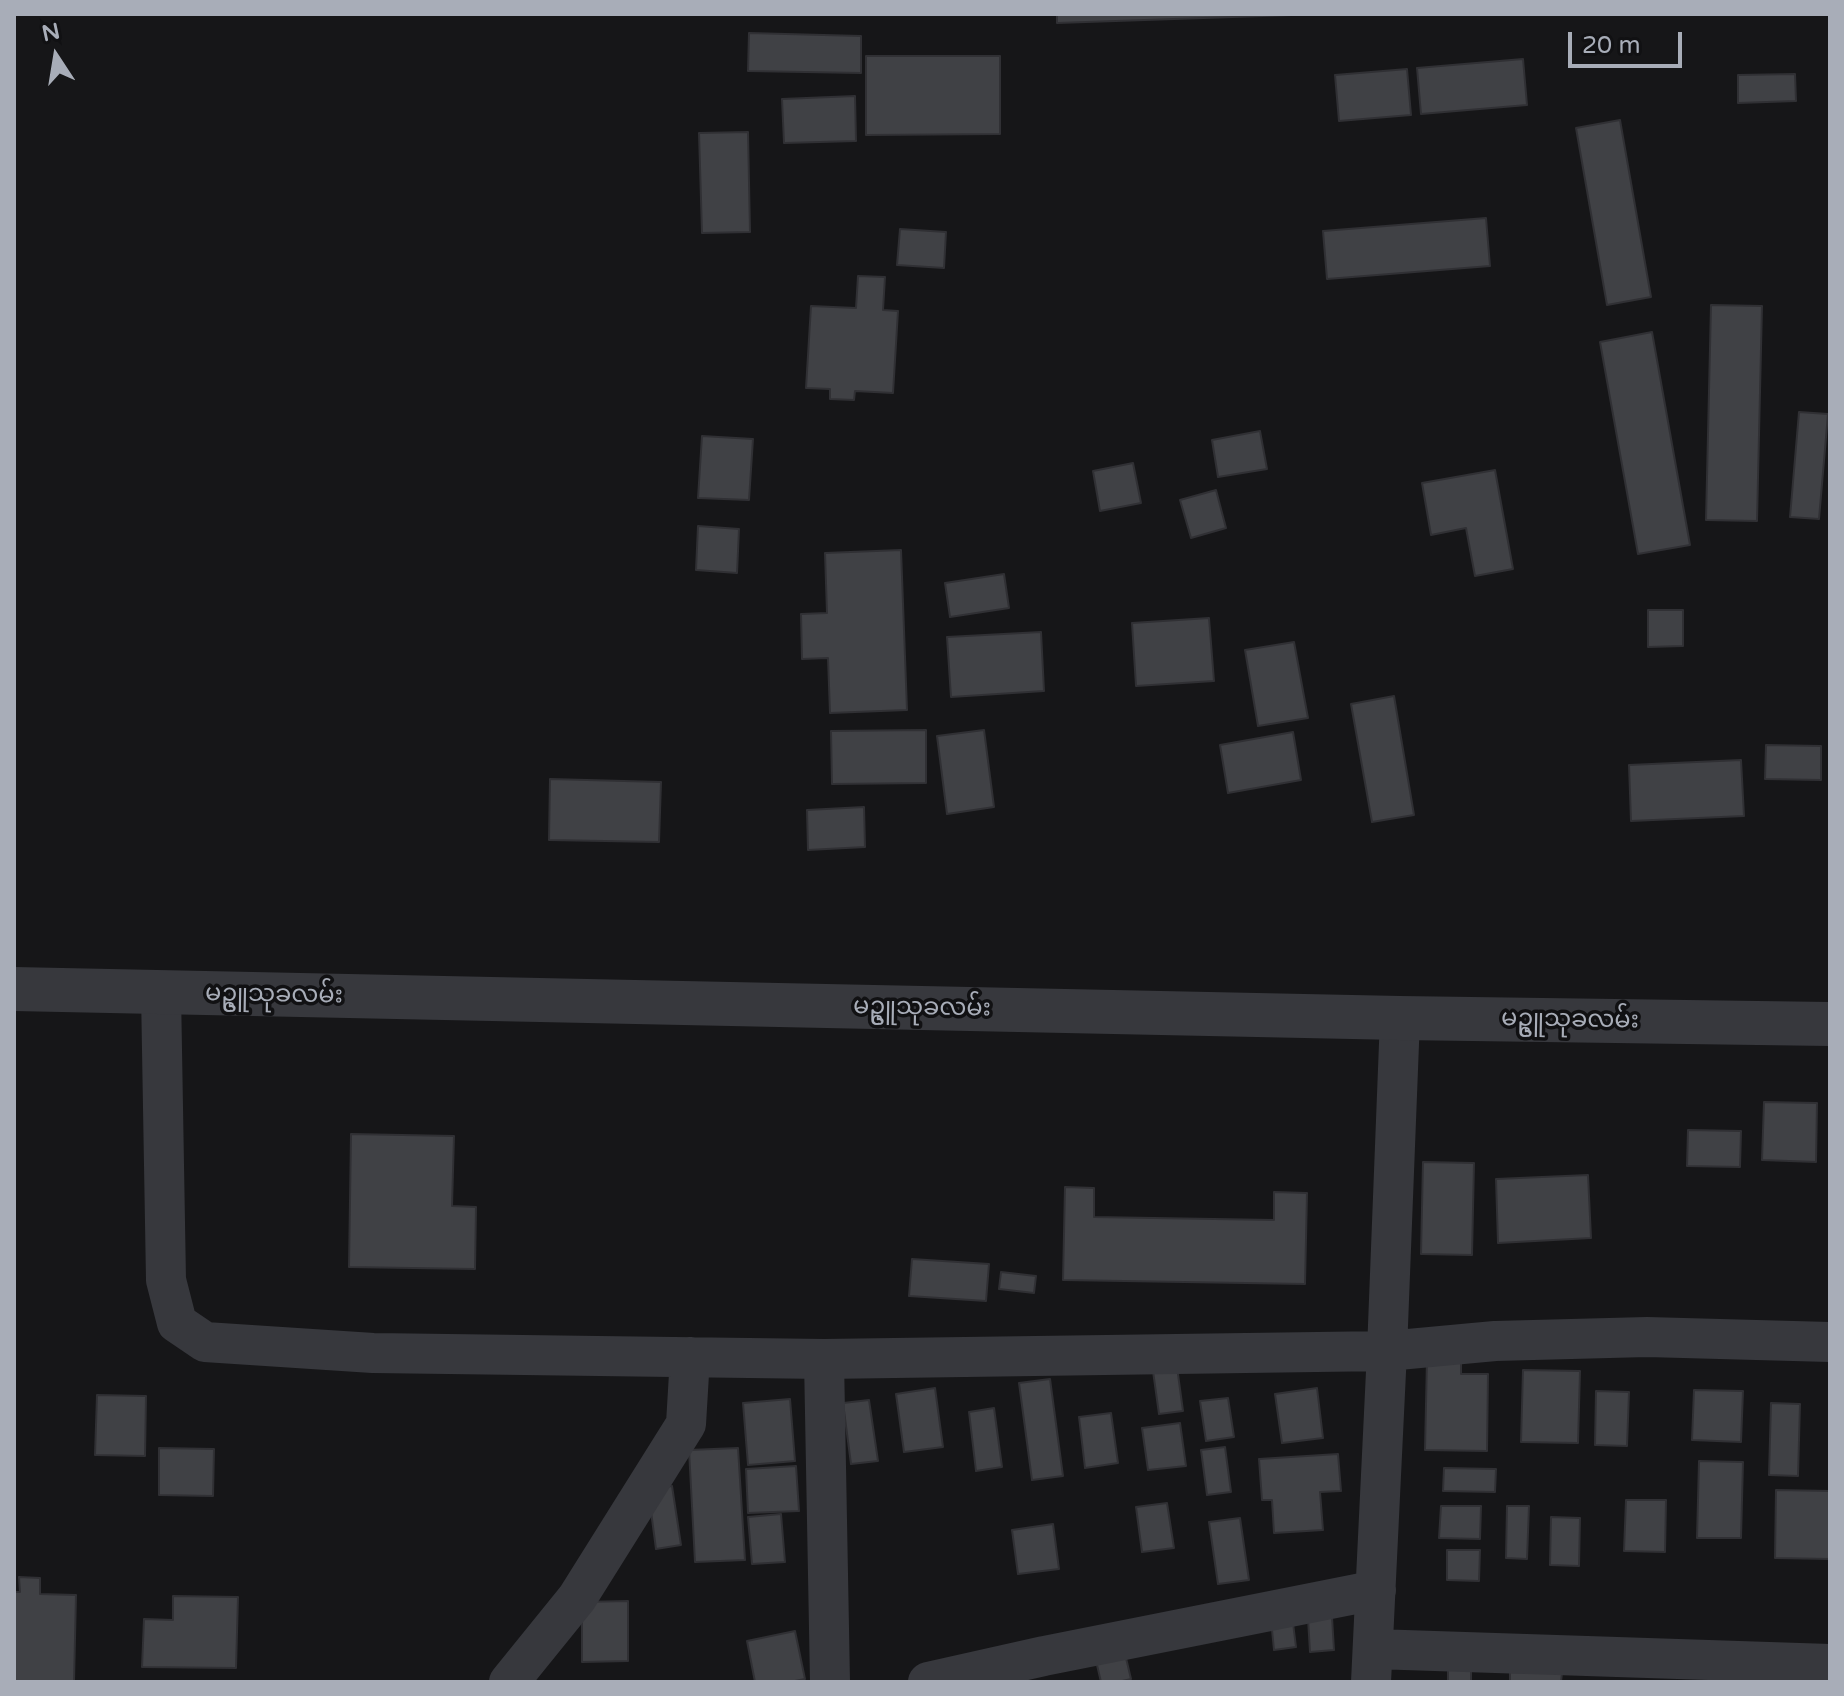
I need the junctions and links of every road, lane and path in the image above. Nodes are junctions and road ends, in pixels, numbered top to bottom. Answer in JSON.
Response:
{"nodes":[{"id":1,"x":14,"y":989,"type":"edge"},
{"id":2,"x":161,"y":992,"type":"junction"},
{"id":3,"x":1400,"y":1018,"type":"junction"},
{"id":4,"x":1830,"y":1024,"type":"edge"},
{"id":5,"x":1830,"y":1342,"type":"edge"},
{"id":6,"x":1387,"y":1351,"type":"junction"},
{"id":7,"x":690,"y":1357,"type":"junction"},
{"id":8,"x":824,"y":1359,"type":"junction"},
{"id":9,"x":1376,"y":1590,"type":"junction"},
{"id":10,"x":1830,"y":1664,"type":"edge"},
{"id":11,"x":1372,"y":1666,"type":"edge"},
{"id":12,"x":509,"y":1682,"type":"edge"},
{"id":13,"x":830,"y":1682,"type":"edge"},
{"id":14,"x":928,"y":1682,"type":"edge"}],
"edges":[{"from":1,"to":2,"type":"street","name":"မဥ္ဇူသုခလမ်း"},
{"from":2,"to":3,"type":"street","name":"မဥ္ဇူသုခလမ်း"},
{"from":2,"to":7,"type":"street"},
{"from":3,"to":4,"type":"street","name":"မဥ္ဇူသုခလမ်း"},
{"from":3,"to":6,"type":"street"},
{"from":5,"to":6,"type":"street"},
{"from":6,"to":8,"type":"street"},
{"from":6,"to":9,"type":"street"},
{"from":7,"to":8,"type":"street"},
{"from":7,"to":12,"type":"street"},
{"from":8,"to":13,"type":"street"},
{"from":9,"to":11,"type":"street"},
{"from":9,"to":14,"type":"street"},
{"from":10,"to":11,"type":"street"}]}
